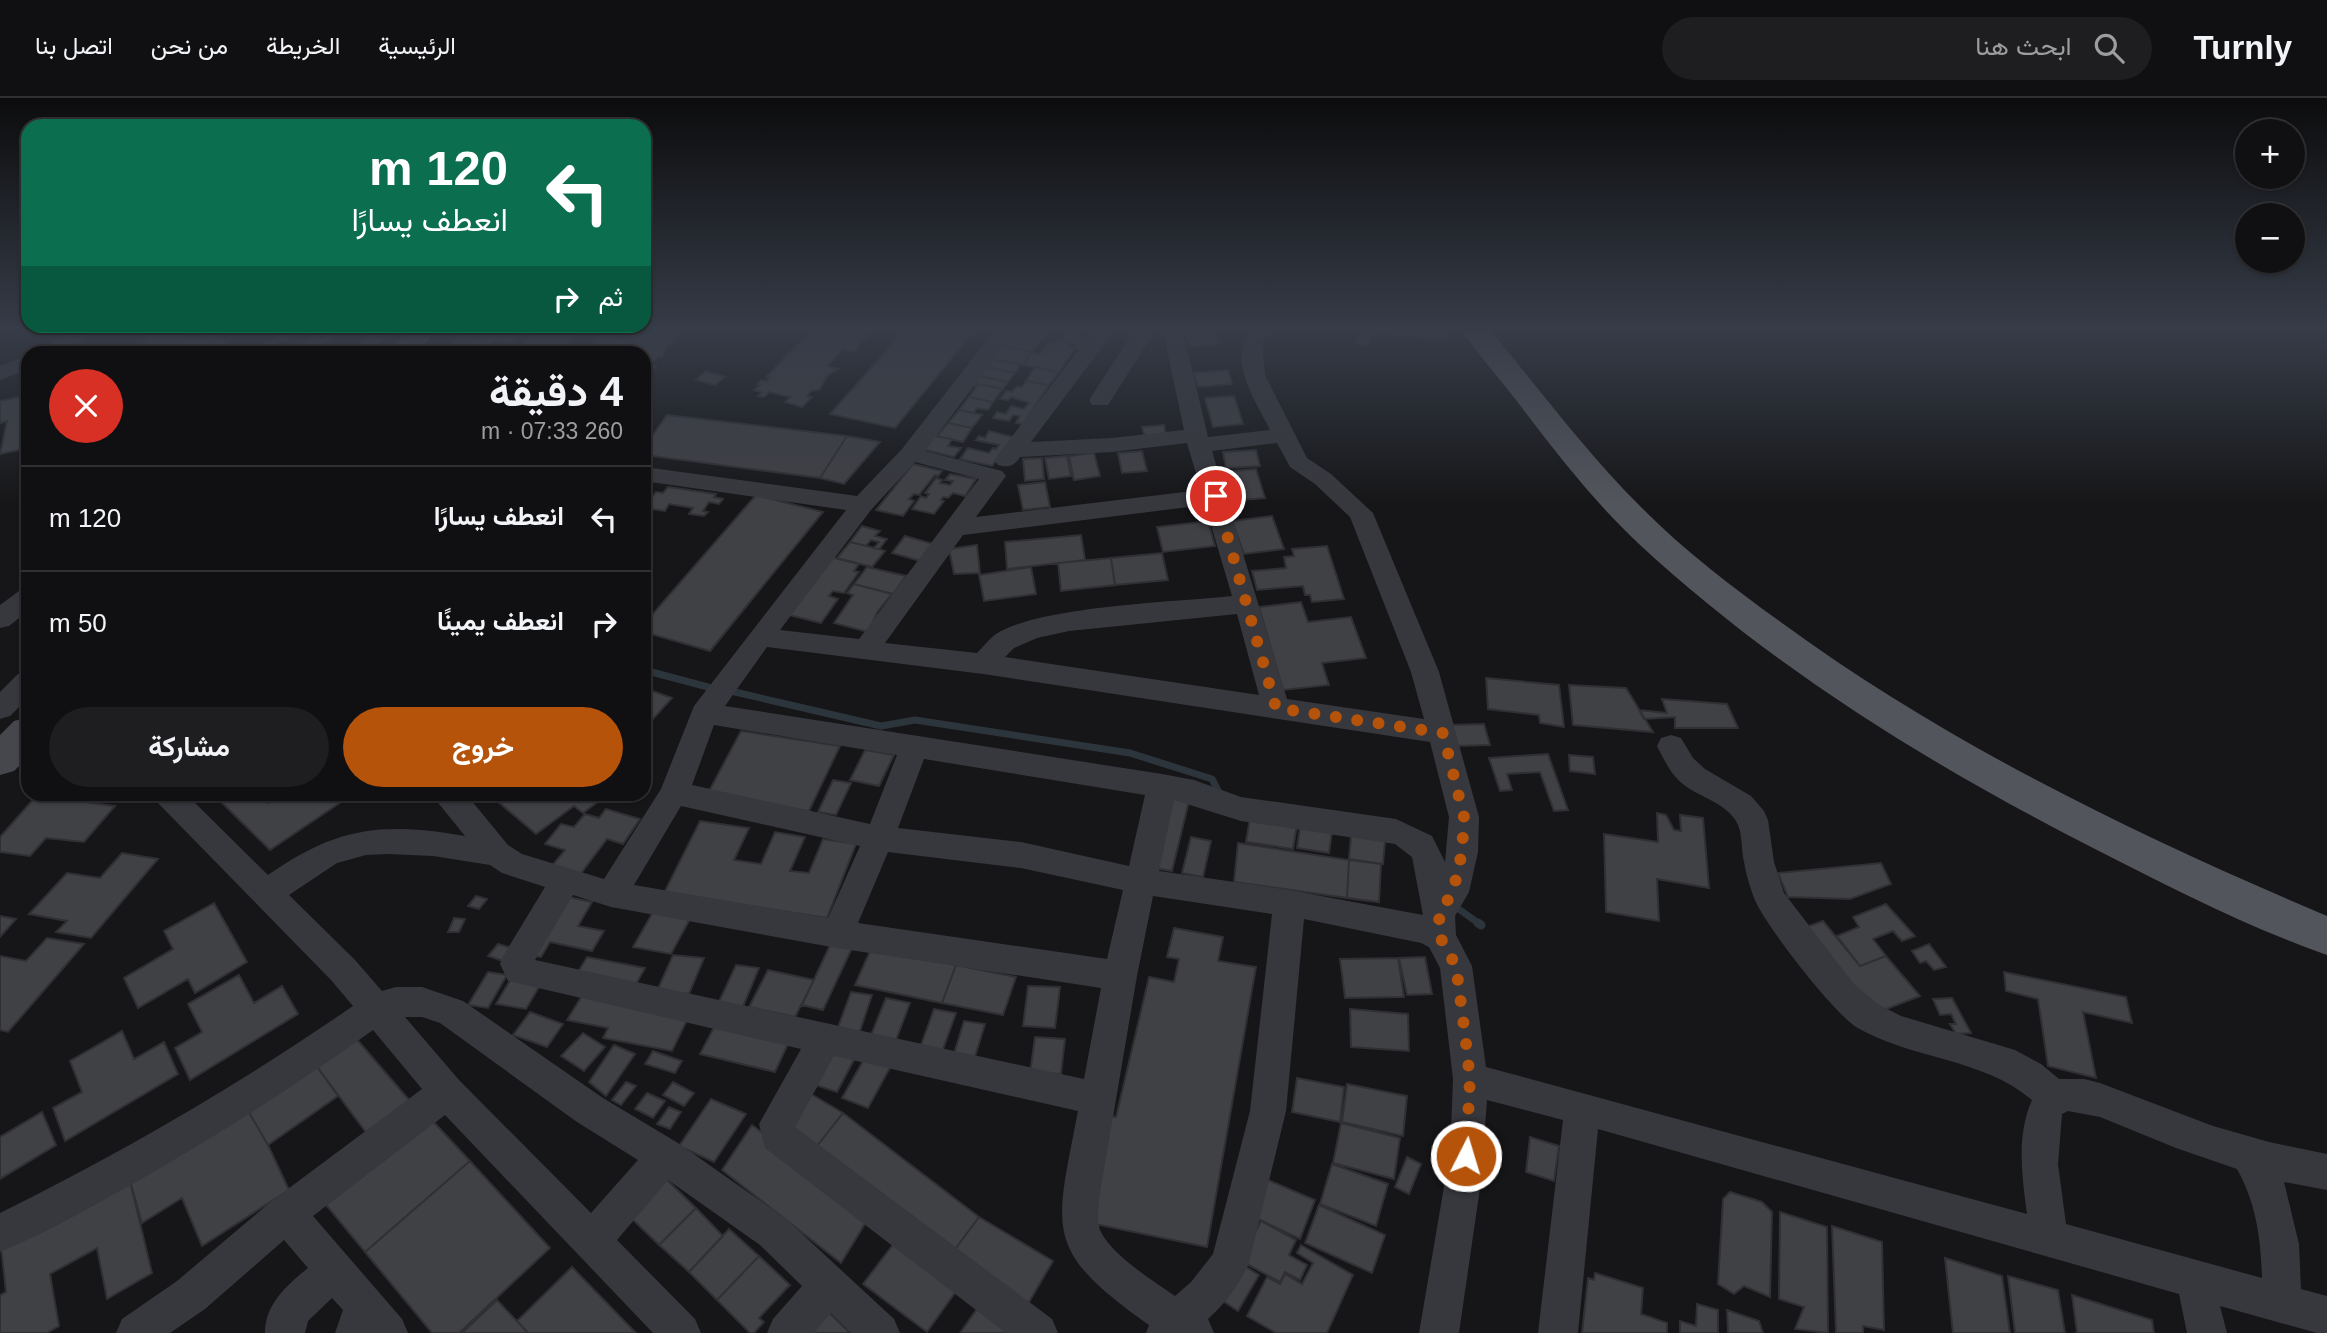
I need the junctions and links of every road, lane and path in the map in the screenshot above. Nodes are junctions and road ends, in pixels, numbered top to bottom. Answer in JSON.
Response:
{"nodes":[{"id":1,"x":960,"y":389,"type":"edge"},
{"id":2,"x":1060,"y":389,"type":"edge"},
{"id":3,"x":1107,"y":389,"type":"edge"},
{"id":4,"x":1186,"y":389,"type":"edge"},
{"id":5,"x":1261,"y":389,"type":"edge"},
{"id":6,"x":1523,"y":389,"type":"edge"},
{"id":7,"x":1100,"y":400,"type":"dead end"},
{"id":8,"x":1285,"y":435,"type":"junction"},
{"id":9,"x":1198,"y":440,"type":"junction"},
{"id":10,"x":1013,"y":450,"type":"junction"},
{"id":11,"x":910,"y":454,"type":"junction"},
{"id":12,"x":651,"y":475,"type":"edge"},
{"id":13,"x":994,"y":476,"type":"junction"},
{"id":14,"x":1216,"y":496,"type":"junction"},
{"id":15,"x":863,"y":505,"type":"junction"},
{"id":16,"x":955,"y":528,"type":"junction"},
{"id":17,"x":21,"y":602,"type":"edge"},
{"id":18,"x":1247,"y":604,"type":"junction"},
{"id":19,"x":0,"y":619,"type":"edge"},
{"id":20,"x":760,"y":637,"type":"junction"},
{"id":21,"x":867,"y":648,"type":"junction"},
{"id":22,"x":983,"y":664,"type":"junction"},
{"id":23,"x":21,"y":688,"type":"edge"},
{"id":24,"x":1276,"y":708,"type":"junction"},
{"id":25,"x":0,"y":709,"type":"edge"},
{"id":26,"x":704,"y":713,"type":"junction"},
{"id":27,"x":1443,"y":733,"type":"junction"},
{"id":28,"x":21,"y":739,"type":"edge"},
{"id":29,"x":915,"y":745,"type":"junction"},
{"id":30,"x":1671,"y":746,"type":"dead end"},
{"id":31,"x":0,"y":760,"type":"edge"},
{"id":32,"x":1162,"y":786,"type":"junction"},
{"id":33,"x":674,"y":793,"type":"junction"},
{"id":34,"x":174,"y":801,"type":"edge"},
{"id":35,"x":453,"y":801,"type":"edge"},
{"id":36,"x":879,"y":838,"type":"junction"},
{"id":37,"x":497,"y":854,"type":"junction"},
{"id":38,"x":565,"y":881,"type":"junction"},
{"id":39,"x":1140,"y":881,"type":"junction"},
{"id":40,"x":267,"y":893,"type":"junction"},
{"id":41,"x":611,"y":894,"type":"junction"},
{"id":42,"x":1289,"y":903,"type":"junction"},
{"id":43,"x":1440,"y":925,"type":"junction"},
{"id":44,"x":837,"y":934,"type":"junction"},
{"id":45,"x":2327,"y":936,"type":"edge"},
{"id":46,"x":1120,"y":976,"type":"junction"},
{"id":47,"x":377,"y":1007,"type":"junction"},
{"id":48,"x":825,"y":1039,"type":"junction"},
{"id":49,"x":1470,"y":1079,"type":"junction"},
{"id":50,"x":447,"y":1092,"type":"junction"},
{"id":51,"x":2053,"y":1096,"type":"junction"},
{"id":52,"x":1098,"y":1099,"type":"junction"},
{"id":53,"x":1582,"y":1108,"type":"junction"},
{"id":54,"x":2249,"y":1155,"type":"junction"},
{"id":55,"x":665,"y":1156,"type":"junction"},
{"id":56,"x":2327,"y":1172,"type":"edge"},
{"id":57,"x":286,"y":1213,"type":"junction"},
{"id":58,"x":0,"y":1233,"type":"edge"},
{"id":59,"x":2049,"y":1238,"type":"junction"},
{"id":60,"x":591,"y":1242,"type":"junction"},
{"id":61,"x":334,"y":1271,"type":"junction"},
{"id":62,"x":2195,"y":1280,"type":"junction"},
{"id":63,"x":829,"y":1286,"type":"junction"},
{"id":64,"x":2282,"y":1304,"type":"junction"},
{"id":65,"x":2327,"y":1316,"type":"edge"},
{"id":66,"x":369,"y":1324,"type":"edge"},
{"id":67,"x":1179,"y":1329,"type":"edge"},
{"id":68,"x":136,"y":1333,"type":"edge"},
{"id":69,"x":285,"y":1333,"type":"edge"},
{"id":70,"x":681,"y":1333,"type":"edge"},
{"id":71,"x":787,"y":1333,"type":"edge"},
{"id":72,"x":880,"y":1333,"type":"edge"},
{"id":73,"x":1038,"y":1333,"type":"edge"},
{"id":74,"x":1439,"y":1333,"type":"edge"},
{"id":75,"x":1558,"y":1333,"type":"edge"},
{"id":76,"x":2207,"y":1333,"type":"edge"}],
"edges":[{"from":1,"to":11,"type":"street"},
{"from":2,"to":10,"type":"street"},
{"from":3,"to":7,"type":"street"},
{"from":4,"to":9,"type":"street"},
{"from":5,"to":8,"type":"street"},
{"from":6,"to":45,"type":"main road"},
{"from":8,"to":9,"type":"street"},
{"from":8,"to":27,"type":"street"},
{"from":9,"to":10,"type":"street"},
{"from":9,"to":14,"type":"street"},
{"from":10,"to":13,"type":"street"},
{"from":11,"to":13,"type":"street"},
{"from":11,"to":15,"type":"street"},
{"from":12,"to":15,"type":"street"},
{"from":13,"to":16,"type":"street"},
{"from":14,"to":16,"type":"street"},
{"from":14,"to":18,"type":"street"},
{"from":15,"to":20,"type":"street"},
{"from":16,"to":21,"type":"street"},
{"from":17,"to":19,"type":"street"},
{"from":18,"to":22,"type":"street"},
{"from":18,"to":24,"type":"street"},
{"from":20,"to":21,"type":"street"},
{"from":20,"to":26,"type":"street"},
{"from":21,"to":22,"type":"street"},
{"from":22,"to":24,"type":"street"},
{"from":23,"to":25,"type":"street"},
{"from":24,"to":27,"type":"street"},
{"from":26,"to":29,"type":"street"},
{"from":26,"to":33,"type":"street"},
{"from":27,"to":43,"type":"street"},
{"from":28,"to":31,"type":"main road"},
{"from":29,"to":32,"type":"street"},
{"from":29,"to":36,"type":"street"},
{"from":30,"to":51,"type":"street"},
{"from":32,"to":39,"type":"street"},
{"from":32,"to":43,"type":"street"},
{"from":33,"to":36,"type":"street"},
{"from":33,"to":41,"type":"street"},
{"from":34,"to":40,"type":"street"},
{"from":35,"to":37,"type":"street"},
{"from":36,"to":39,"type":"street"},
{"from":36,"to":44,"type":"street"},
{"from":37,"to":38,"type":"street"},
{"from":37,"to":40,"type":"street"},
{"from":38,"to":41,"type":"street"},
{"from":38,"to":48,"type":"street"},
{"from":39,"to":42,"type":"street"},
{"from":39,"to":46,"type":"street"},
{"from":40,"to":47,"type":"street"},
{"from":41,"to":44,"type":"street"},
{"from":42,"to":43,"type":"street"},
{"from":42,"to":67,"type":"street"},
{"from":43,"to":49,"type":"street"},
{"from":44,"to":46,"type":"street"},
{"from":46,"to":52,"type":"street"},
{"from":47,"to":50,"type":"street"},
{"from":47,"to":55,"type":"street"},
{"from":47,"to":58,"type":"street"},
{"from":48,"to":52,"type":"street"},
{"from":48,"to":73,"type":"street"},
{"from":49,"to":53,"type":"street"},
{"from":49,"to":74,"type":"street"},
{"from":50,"to":57,"type":"street"},
{"from":50,"to":60,"type":"street"},
{"from":51,"to":54,"type":"street"},
{"from":51,"to":59,"type":"street"},
{"from":52,"to":67,"type":"street"},
{"from":53,"to":59,"type":"street"},
{"from":53,"to":75,"type":"street"},
{"from":54,"to":56,"type":"street"},
{"from":54,"to":64,"type":"street"},
{"from":55,"to":60,"type":"street"},
{"from":55,"to":63,"type":"street"},
{"from":57,"to":61,"type":"street"},
{"from":57,"to":68,"type":"street"},
{"from":59,"to":62,"type":"street"},
{"from":60,"to":70,"type":"street"},
{"from":61,"to":66,"type":"street"},
{"from":61,"to":69,"type":"street"},
{"from":62,"to":64,"type":"street"},
{"from":62,"to":76,"type":"street"},
{"from":63,"to":71,"type":"street"},
{"from":63,"to":72,"type":"street"},
{"from":64,"to":65,"type":"street"}]}
